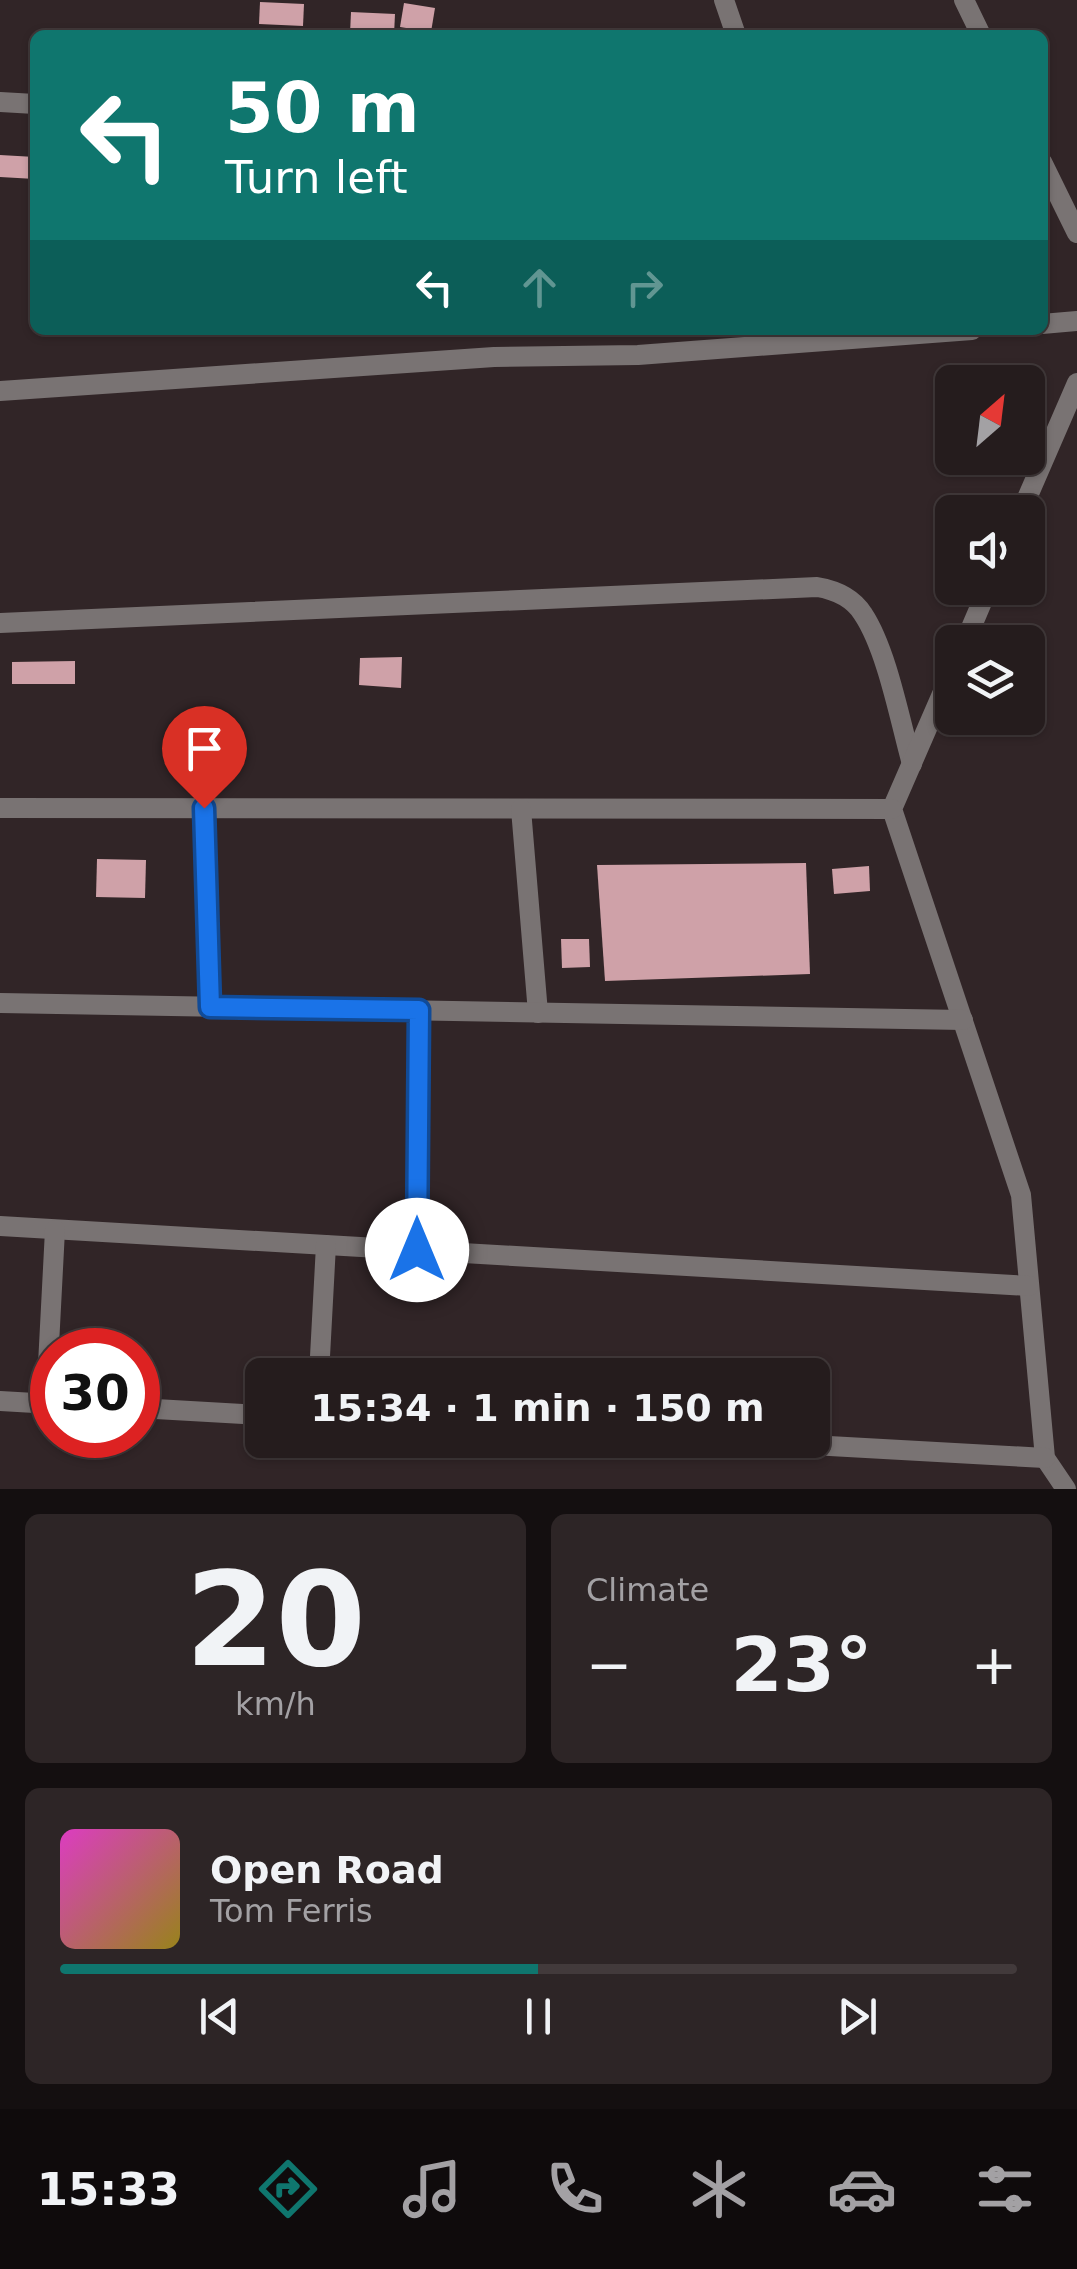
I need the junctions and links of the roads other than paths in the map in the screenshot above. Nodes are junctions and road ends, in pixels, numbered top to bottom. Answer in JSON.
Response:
{"nodes":[{"id":1,"x":702,"y":0,"type":"edge"},
{"id":2,"x":964,"y":0,"type":"edge"},
{"id":3,"x":725,"y":1,"type":"edge"},
{"id":4,"x":734,"y":30,"type":"edge"},
{"id":5,"x":979,"y":30,"type":"edge"},
{"id":6,"x":0,"y":102,"type":"edge"},
{"id":7,"x":30,"y":104,"type":"edge"},
{"id":8,"x":1048,"y":174,"type":"edge"},
{"id":9,"x":1077,"y":233,"type":"edge"},
{"id":10,"x":1077,"y":321,"type":"edge"},
{"id":11,"x":1048,"y":323,"type":"edge"},
{"id":12,"x":823,"y":336,"type":"edge"},
{"id":13,"x":1077,"y":383,"type":"edge"},
{"id":14,"x":0,"y":391,"type":"edge"},
{"id":15,"x":1028,"y":495,"type":"edge"},
{"id":16,"x":0,"y":623,"type":"edge"},
{"id":17,"x":935,"y":710,"type":"edge"},
{"id":18,"x":912,"y":764,"type":"junction"},
{"id":19,"x":0,"y":808,"type":"edge"},
{"id":20,"x":204,"y":808,"type":"junction"},
{"id":21,"x":521,"y":809,"type":"junction"},
{"id":22,"x":892,"y":810,"type":"junction"},
{"id":23,"x":0,"y":1003,"type":"edge"},
{"id":24,"x":210,"y":1007,"type":"junction"},
{"id":25,"x":419,"y":1010,"type":"junction"},
{"id":26,"x":538,"y":1013,"type":"junction"},
{"id":27,"x":963,"y":1020,"type":"junction"},
{"id":28,"x":0,"y":1226,"type":"edge"},
{"id":29,"x":55,"y":1230,"type":"junction"},
{"id":30,"x":326,"y":1245,"type":"junction"},
{"id":31,"x":417,"y":1250,"type":"junction"},
{"id":32,"x":1030,"y":1286,"type":"junction"},
{"id":33,"x":52,"y":1328,"type":"edge"},
{"id":34,"x":320,"y":1358,"type":"edge"},
{"id":35,"x":0,"y":1401,"type":"edge"},
{"id":36,"x":30,"y":1402,"type":"edge"},
{"id":37,"x":160,"y":1409,"type":"edge"},
{"id":38,"x":245,"y":1414,"type":"edge"},
{"id":39,"x":830,"y":1446,"type":"edge"},
{"id":40,"x":1045,"y":1458,"type":"junction"},
{"id":41,"x":1066,"y":1489,"type":"edge"}],
"edges":[{"from":1,"to":3,"type":"street"},
{"from":2,"to":5,"type":"street"},
{"from":3,"to":4,"type":"street"},
{"from":6,"to":7,"type":"street"},
{"from":8,"to":9,"type":"street"},
{"from":10,"to":11,"type":"street"},
{"from":12,"to":14,"type":"street"},
{"from":13,"to":15,"type":"street"},
{"from":16,"to":18,"type":"street"},
{"from":17,"to":18,"type":"street"},
{"from":18,"to":22,"type":"street"},
{"from":19,"to":20,"type":"street"},
{"from":20,"to":21,"type":"street"},
{"from":20,"to":24,"type":"street"},
{"from":21,"to":22,"type":"street"},
{"from":21,"to":26,"type":"street"},
{"from":22,"to":27,"type":"street"},
{"from":23,"to":24,"type":"street"},
{"from":24,"to":25,"type":"street"},
{"from":25,"to":26,"type":"street"},
{"from":25,"to":31,"type":"street"},
{"from":26,"to":27,"type":"street"},
{"from":27,"to":32,"type":"street"},
{"from":28,"to":29,"type":"street"},
{"from":29,"to":30,"type":"street"},
{"from":29,"to":33,"type":"street"},
{"from":30,"to":31,"type":"street"},
{"from":30,"to":34,"type":"street"},
{"from":31,"to":32,"type":"street"},
{"from":32,"to":40,"type":"street"},
{"from":35,"to":36,"type":"street"},
{"from":37,"to":38,"type":"street"},
{"from":39,"to":40,"type":"street"},
{"from":40,"to":41,"type":"street"}]}
